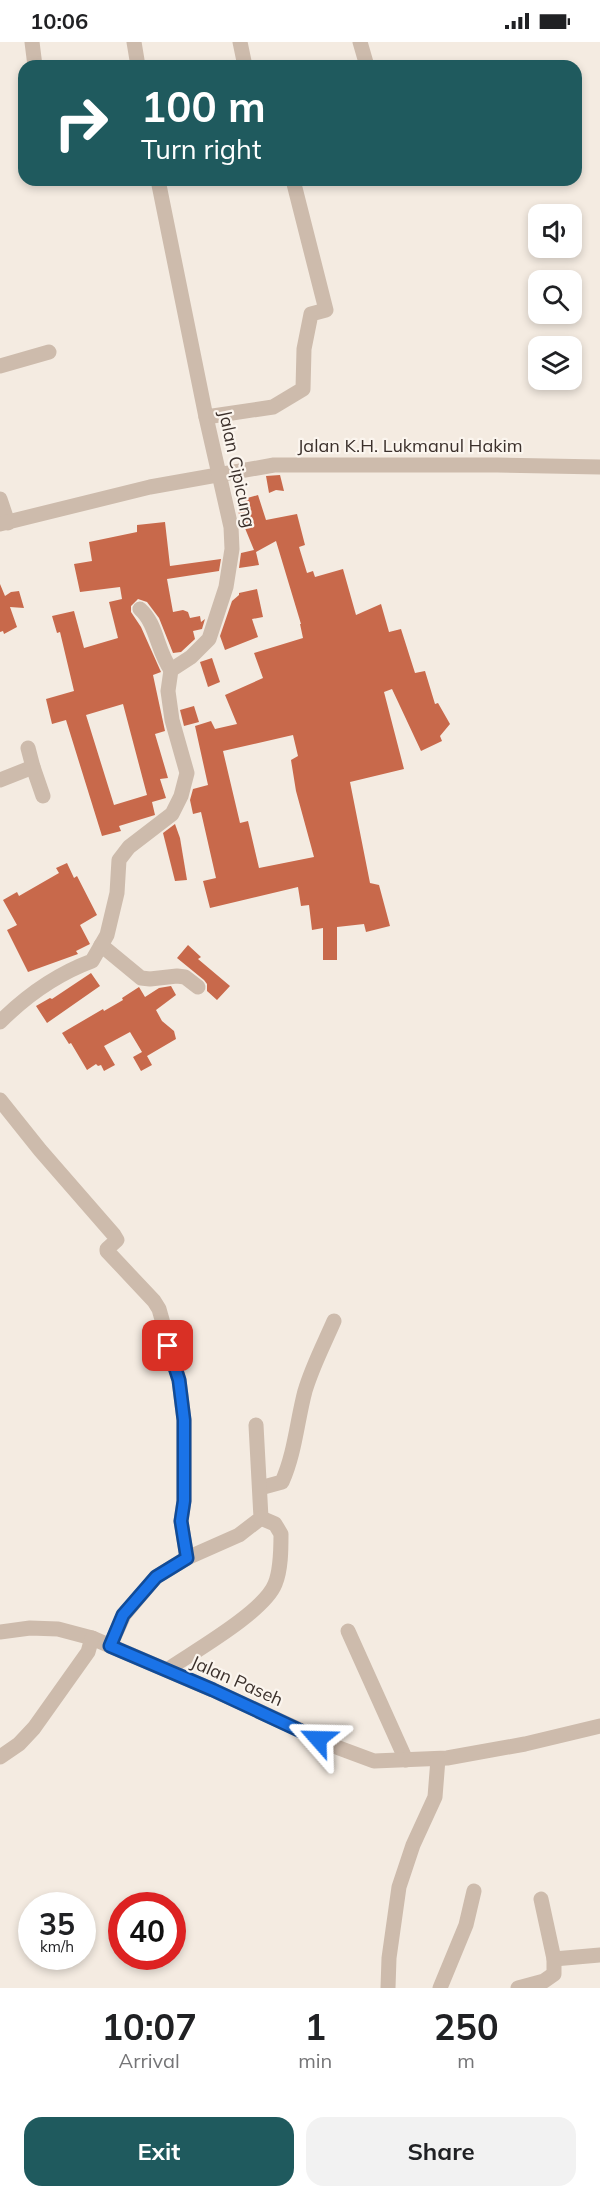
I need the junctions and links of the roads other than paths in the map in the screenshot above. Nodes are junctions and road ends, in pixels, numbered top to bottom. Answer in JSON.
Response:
{"nodes":[{"id":1,"x":32,"y":42,"type":"edge"},
{"id":2,"x":134,"y":42,"type":"edge"},
{"id":3,"x":240,"y":42,"type":"edge"},
{"id":4,"x":360,"y":42,"type":"edge"},
{"id":5,"x":34,"y":60,"type":"edge"},
{"id":6,"x":137,"y":60,"type":"edge"},
{"id":7,"x":244,"y":60,"type":"edge"},
{"id":8,"x":365,"y":60,"type":"edge"},
{"id":9,"x":159,"y":186,"type":"edge"},
{"id":10,"x":295,"y":186,"type":"edge"},
{"id":11,"x":49,"y":352,"type":"dead end"},
{"id":12,"x":0,"y":366,"type":"edge"},
{"id":13,"x":206,"y":417,"type":"junction"},
{"id":14,"x":600,"y":467,"type":"edge"},
{"id":15,"x":220,"y":474,"type":"junction"},
{"id":16,"x":0,"y":499,"type":"edge"},
{"id":17,"x":4,"y":524,"type":"edge"},
{"id":18,"x":140,"y":609,"type":"dead end"},
{"id":19,"x":171,"y":669,"type":"junction"},
{"id":20,"x":28,"y":748,"type":"dead end"},
{"id":21,"x":33,"y":767,"type":"junction"},
{"id":22,"x":0,"y":780,"type":"edge"},
{"id":23,"x":43,"y":796,"type":"dead end"},
{"id":24,"x":101,"y":945,"type":"junction"},
{"id":25,"x":198,"y":987,"type":"dead end"},
{"id":26,"x":0,"y":1022,"type":"edge"},
{"id":27,"x":0,"y":1100,"type":"edge"},
{"id":28,"x":334,"y":1322,"type":"dead end"},
{"id":29,"x":256,"y":1425,"type":"dead end"},
{"id":30,"x":260,"y":1488,"type":"junction"},
{"id":31,"x":261,"y":1518,"type":"junction"},
{"id":32,"x":187,"y":1558,"type":"junction"},
{"id":33,"x":348,"y":1631,"type":"dead end"},
{"id":34,"x":0,"y":1632,"type":"edge"},
{"id":35,"x":92,"y":1638,"type":"junction"},
{"id":36,"x":110,"y":1646,"type":"junction"},
{"id":37,"x":166,"y":1670,"type":"junction"},
{"id":38,"x":600,"y":1726,"type":"edge"},
{"id":39,"x":0,"y":1757,"type":"edge"},
{"id":40,"x":438,"y":1759,"type":"junction"},
{"id":41,"x":406,"y":1760,"type":"junction"},
{"id":42,"x":474,"y":1891,"type":"dead end"},
{"id":43,"x":541,"y":1899,"type":"dead end"},
{"id":44,"x":600,"y":1955,"type":"edge"},
{"id":45,"x":554,"y":1959,"type":"junction"},
{"id":46,"x":552,"y":1982,"type":"edge"},
{"id":47,"x":388,"y":1988,"type":"edge"},
{"id":48,"x":440,"y":1988,"type":"edge"},
{"id":49,"x":519,"y":1988,"type":"edge"}],
"edges":[{"from":1,"to":5,"type":"street"},
{"from":2,"to":6,"type":"street"},
{"from":3,"to":7,"type":"street"},
{"from":4,"to":8,"type":"street"},
{"from":9,"to":13,"type":"street","name":"Jalan Cipicung"},
{"from":10,"to":13,"type":"street"},
{"from":11,"to":12,"type":"street"},
{"from":13,"to":15,"type":"street","name":"Jalan Cipicung"},
{"from":14,"to":15,"type":"street","name":"Jalan K.H. Lukmanul Hakim"},
{"from":15,"to":17,"type":"street","name":"Jalan K.H. Lukmanul Hakim"},
{"from":15,"to":19,"type":"street","name":"Jalan Cipicung"},
{"from":16,"to":17,"type":"street"},
{"from":18,"to":19,"type":"street"},
{"from":19,"to":24,"type":"street"},
{"from":20,"to":21,"type":"street"},
{"from":21,"to":22,"type":"street"},
{"from":21,"to":23,"type":"street"},
{"from":24,"to":25,"type":"street"},
{"from":24,"to":26,"type":"street"},
{"from":27,"to":32,"type":"street"},
{"from":28,"to":30,"type":"street"},
{"from":29,"to":30,"type":"street"},
{"from":30,"to":31,"type":"street"},
{"from":31,"to":32,"type":"street"},
{"from":31,"to":37,"type":"street"},
{"from":32,"to":36,"type":"street"},
{"from":33,"to":41,"type":"street"},
{"from":34,"to":35,"type":"street","name":"Jalan Paseh"},
{"from":35,"to":36,"type":"street","name":"Jalan Paseh"},
{"from":35,"to":39,"type":"street"},
{"from":36,"to":37,"type":"street","name":"Jalan Paseh"},
{"from":37,"to":41,"type":"street","name":"Jalan Paseh"},
{"from":38,"to":40,"type":"street","name":"Jalan Paseh"},
{"from":40,"to":41,"type":"street","name":"Jalan Paseh"},
{"from":40,"to":47,"type":"street"},
{"from":42,"to":48,"type":"street"},
{"from":43,"to":45,"type":"street"},
{"from":44,"to":45,"type":"street"},
{"from":45,"to":46,"type":"street"},
{"from":46,"to":49,"type":"street"}]}
